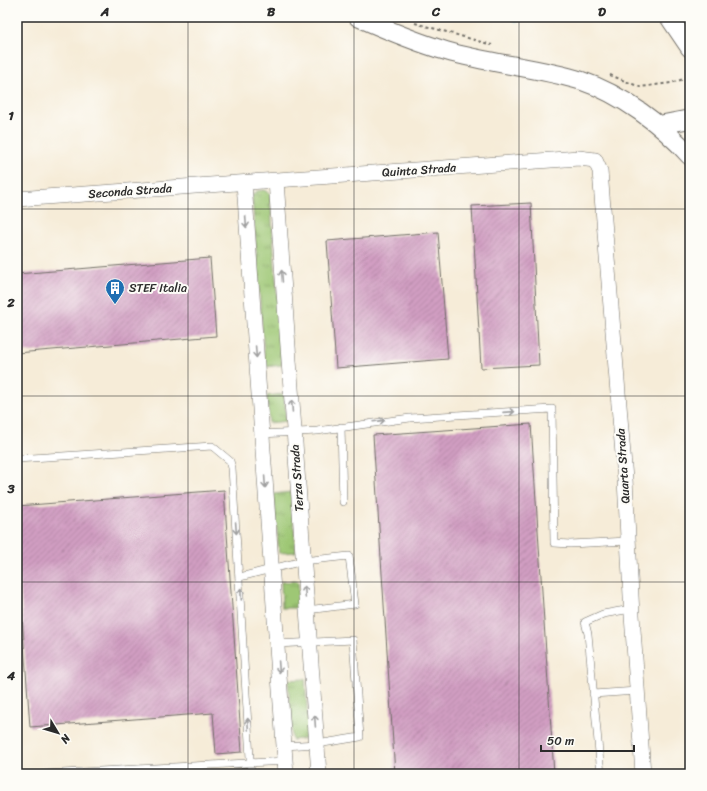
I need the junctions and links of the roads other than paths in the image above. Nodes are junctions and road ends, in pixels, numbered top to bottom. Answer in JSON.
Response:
{"nodes":[{"id":1,"x":358,"y":17,"type":"edge"},
{"id":2,"x":669,"y":17,"type":"edge"},
{"id":3,"x":690,"y":48,"type":"edge"},
{"id":4,"x":690,"y":119,"type":"edge"},
{"id":5,"x":659,"y":125,"type":"junction"},
{"id":6,"x":690,"y":156,"type":"edge"},
{"id":7,"x":595,"y":160,"type":"joint"},
{"id":8,"x":276,"y":181,"type":"junction"},
{"id":9,"x":244,"y":184,"type":"junction"},
{"id":10,"x":17,"y":199,"type":"edge"},
{"id":11,"x":341,"y":427,"type":"junction"},
{"id":12,"x":294,"y":432,"type":"junction"},
{"id":13,"x":261,"y":434,"type":"junction"},
{"id":14,"x":17,"y":459,"type":"edge"},
{"id":15,"x":343,"y":502,"type":"dead end"},
{"id":16,"x":628,"y":541,"type":"junction"},
{"id":17,"x":303,"y":561,"type":"junction"},
{"id":18,"x":271,"y":568,"type":"junction"},
{"id":19,"x":240,"y":577,"type":"junction"},
{"id":20,"x":631,"y":609,"type":"junction"},
{"id":21,"x":307,"y":610,"type":"junction"},
{"id":22,"x":310,"y":642,"type":"junction"},
{"id":23,"x":277,"y":644,"type":"junction"},
{"id":24,"x":637,"y":691,"type":"junction"},
{"id":25,"x":593,"y":694,"type":"junction"},
{"id":26,"x":317,"y":744,"type":"junction"},
{"id":27,"x":285,"y":760,"type":"edge"},
{"id":28,"x":250,"y":763,"type":"junction"},
{"id":29,"x":44,"y":774,"type":"edge"},
{"id":30,"x":251,"y":774,"type":"edge"},
{"id":31,"x":319,"y":774,"type":"edge"},
{"id":32,"x":601,"y":774,"type":"edge"},
{"id":33,"x":643,"y":774,"type":"edge"}],
"edges":[{"from":1,"to":5,"type":"street"},
{"from":2,"to":3,"type":"street"},
{"from":4,"to":5,"type":"street"},
{"from":5,"to":6,"type":"street"},
{"from":7,"to":8,"type":"street","name":"Quinta Strada"},
{"from":7,"to":16,"type":"street","name":"Quarta Strada"},
{"from":8,"to":9,"type":"street","name":"Quinta Strada"},
{"from":12,"to":8,"type":"street","name":"Terza Strada","one_way":true},
{"from":9,"to":10,"type":"street","name":"Seconda Strada"},
{"from":9,"to":13,"type":"street","one_way":true},
{"from":11,"to":12,"type":"lane"},
{"from":11,"to":15,"type":"lane"},
{"from":11,"to":16,"type":"lane","one_way":true},
{"from":12,"to":13,"type":"lane"},
{"from":12,"to":17,"type":"street","name":"Terza Strada"},
{"from":13,"to":18,"type":"street","one_way":true},
{"from":14,"to":19,"type":"lane","one_way":true},
{"from":16,"to":20,"type":"street","name":"Quarta Strada"},
{"from":17,"to":18,"type":"lane"},
{"from":21,"to":17,"type":"street","name":"Terza Strada","one_way":true},
{"from":17,"to":21,"type":"lane"},
{"from":18,"to":19,"type":"lane"},
{"from":18,"to":23,"type":"street"},
{"from":28,"to":19,"type":"lane","one_way":true},
{"from":20,"to":24,"type":"street","name":"Quarta Strada"},
{"from":20,"to":25,"type":"lane"},
{"from":21,"to":22,"type":"street","name":"Terza Strada"},
{"from":22,"to":23,"type":"lane"},
{"from":26,"to":22,"type":"street","name":"Terza Strada","one_way":true},
{"from":22,"to":26,"type":"lane"},
{"from":23,"to":27,"type":"street","one_way":true},
{"from":24,"to":25,"type":"lane"},
{"from":24,"to":33,"type":"street","name":"Quarta Strada"},
{"from":25,"to":32,"type":"lane"},
{"from":26,"to":27,"type":"lane"},
{"from":26,"to":31,"type":"street","name":"Terza Strada"},
{"from":27,"to":28,"type":"lane"},
{"from":28,"to":29,"type":"lane"},
{"from":28,"to":30,"type":"lane"}]}
